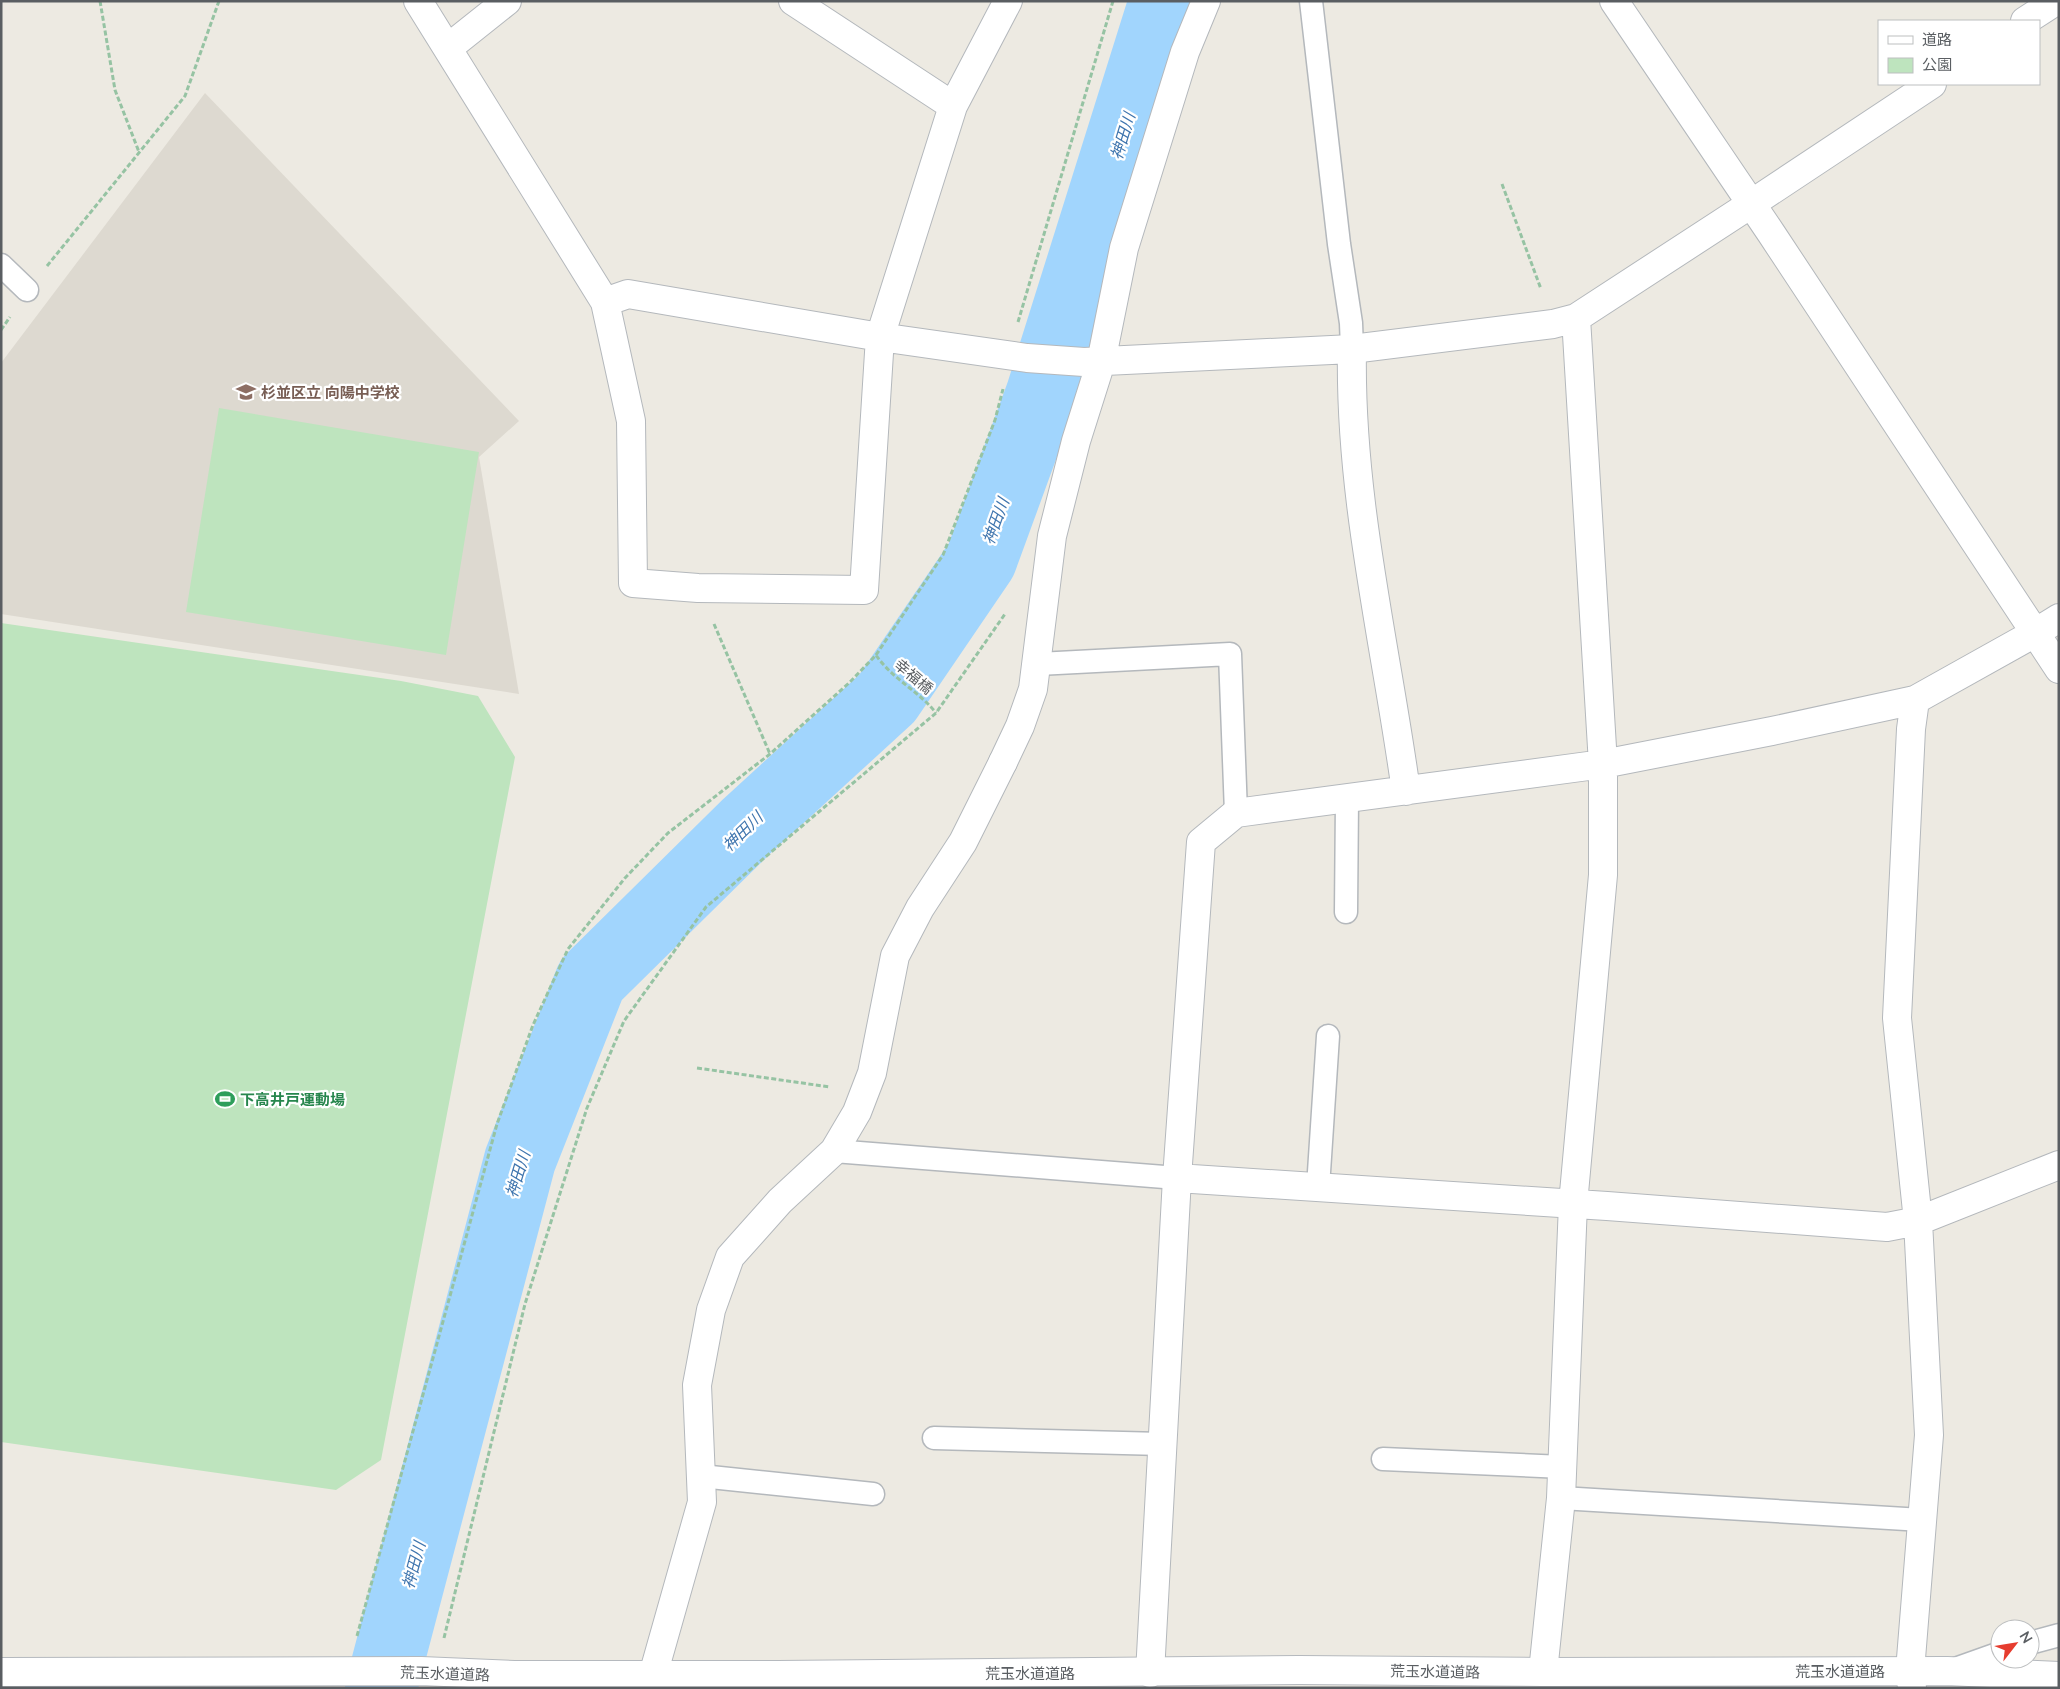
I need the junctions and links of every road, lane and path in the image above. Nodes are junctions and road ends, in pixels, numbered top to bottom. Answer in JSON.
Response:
{"nodes":[{"id":1,"x":100,"y":1,"type":"edge"},
{"id":2,"x":219,"y":1,"type":"edge"},
{"id":3,"x":418,"y":1,"type":"edge"},
{"id":4,"x":507,"y":1,"type":"edge"},
{"id":5,"x":793,"y":1,"type":"edge"},
{"id":6,"x":1008,"y":1,"type":"edge"},
{"id":7,"x":1114,"y":1,"type":"edge"},
{"id":8,"x":1206,"y":1,"type":"edge"},
{"id":9,"x":1310,"y":1,"type":"edge"},
{"id":10,"x":1614,"y":1,"type":"edge"},
{"id":11,"x":448,"y":48,"type":"junction"},
{"id":12,"x":1930,"y":85,"type":"edge"},
{"id":13,"x":953,"y":106,"type":"junction"},
{"id":14,"x":138,"y":152,"type":"junction"},
{"id":15,"x":1502,"y":184,"type":"dead end"},
{"id":16,"x":1751,"y":204,"type":"junction"},
{"id":17,"x":1,"y":265,"type":"edge"},
{"id":18,"x":28,"y":290,"type":"junction"},
{"id":19,"x":605,"y":302,"type":"junction"},
{"id":20,"x":1565,"y":321,"type":"junction"},
{"id":21,"x":1,"y":330,"type":"edge"},
{"id":22,"x":880,"y":337,"type":"junction"},
{"id":23,"x":1352,"y":349,"type":"junction"},
{"id":24,"x":1019,"y":357,"type":"junction"},
{"id":25,"x":1092,"y":362,"type":"junction"},
{"id":26,"x":698,"y":588,"type":"junction"},
{"id":27,"x":1008,"y":606,"type":"dead end"},
{"id":28,"x":2059,"y":618,"type":"edge"},
{"id":29,"x":2035,"y":633,"type":"junction"},
{"id":30,"x":876,"y":655,"type":"junction"},
{"id":31,"x":1038,"y":664,"type":"junction"},
{"id":32,"x":2059,"y":669,"type":"edge"},
{"id":33,"x":1915,"y":700,"type":"junction"},
{"id":34,"x":936,"y":714,"type":"junction"},
{"id":35,"x":770,"y":754,"type":"junction"},
{"id":36,"x":1603,"y":764,"type":"junction"},
{"id":37,"x":1406,"y":792,"type":"junction"},
{"id":38,"x":1347,"y":799,"type":"junction"},
{"id":39,"x":1236,"y":813,"type":"junction"},
{"id":40,"x":1346,"y":912,"type":"dead end"},
{"id":41,"x":1328,"y":1036,"type":"dead end"},
{"id":42,"x":697,"y":1068,"type":"dead end"},
{"id":43,"x":865,"y":1092,"type":"junction"},
{"id":44,"x":834,"y":1151,"type":"junction"},
{"id":45,"x":2059,"y":1165,"type":"edge"},
{"id":46,"x":1177,"y":1178,"type":"junction"},
{"id":47,"x":1318,"y":1187,"type":"junction"},
{"id":48,"x":1573,"y":1204,"type":"junction"},
{"id":49,"x":1918,"y":1221,"type":"junction"},
{"id":50,"x":934,"y":1438,"type":"dead end"},
{"id":51,"x":1162,"y":1444,"type":"junction"},
{"id":52,"x":1383,"y":1460,"type":"dead end"},
{"id":53,"x":1563,"y":1467,"type":"junction"},
{"id":54,"x":701,"y":1476,"type":"junction"},
{"id":55,"x":873,"y":1494,"type":"dead end"},
{"id":56,"x":1561,"y":1498,"type":"junction"},
{"id":57,"x":1922,"y":1520,"type":"junction"},
{"id":58,"x":2059,"y":1635,"type":"edge"},
{"id":59,"x":2040,"y":1640,"type":"edge"},
{"id":60,"x":1990,"y":1656,"type":"edge"},
{"id":61,"x":1947,"y":1671,"type":"junction"},
{"id":62,"x":1,"y":1672,"type":"edge"},
{"id":63,"x":345,"y":1672,"type":"junction"},
{"id":64,"x":428,"y":1672,"type":"junction"},
{"id":65,"x":1543,"y":1672,"type":"junction"},
{"id":66,"x":1150,"y":1673,"type":"junction"},
{"id":67,"x":2059,"y":1676,"type":"edge"},
{"id":68,"x":1298,"y":1679,"type":"edge"},
{"id":69,"x":1911,"y":1679,"type":"edge"},
{"id":70,"x":512,"y":1681,"type":"edge"},
{"id":71,"x":652,"y":1681,"type":"edge"},
{"id":72,"x":778,"y":1681,"type":"edge"}],
"edges":[{"from":1,"to":14,"type":"path"},
{"from":2,"to":14,"type":"path"},
{"from":3,"to":11,"type":"street"},
{"from":4,"to":11,"type":"street"},
{"from":5,"to":13,"type":"street"},
{"from":6,"to":13,"type":"street"},
{"from":7,"to":24,"type":"path"},
{"from":8,"to":25,"type":"street"},
{"from":9,"to":23,"type":"lane"},
{"from":10,"to":16,"type":"street"},
{"from":11,"to":19,"type":"street"},
{"from":12,"to":16,"type":"street"},
{"from":13,"to":22,"type":"street"},
{"from":14,"to":18,"type":"path"},
{"from":15,"to":20,"type":"path"},
{"from":16,"to":20,"type":"street"},
{"from":16,"to":29,"type":"street"},
{"from":17,"to":18,"type":"lane"},
{"from":18,"to":21,"type":"path"},
{"from":19,"to":22,"type":"street"},
{"from":19,"to":26,"type":"street"},
{"from":20,"to":23,"type":"street"},
{"from":20,"to":36,"type":"street"},
{"from":22,"to":24,"type":"street"},
{"from":22,"to":26,"type":"street"},
{"from":23,"to":25,"type":"street"},
{"from":23,"to":37,"type":"street"},
{"from":24,"to":25,"type":"street"},
{"from":24,"to":30,"type":"path"},
{"from":25,"to":31,"type":"street"},
{"from":26,"to":35,"type":"path"},
{"from":27,"to":34,"type":"path"},
{"from":28,"to":29,"type":"street"},
{"from":29,"to":32,"type":"street"},
{"from":29,"to":33,"type":"street"},
{"from":30,"to":34,"type":"path","name":"幸福橋"},
{"from":30,"to":35,"type":"path"},
{"from":31,"to":39,"type":"lane"},
{"from":31,"to":43,"type":"street"},
{"from":33,"to":36,"type":"street"},
{"from":33,"to":49,"type":"street"},
{"from":34,"to":64,"type":"path"},
{"from":35,"to":63,"type":"path"},
{"from":36,"to":37,"type":"street"},
{"from":36,"to":48,"type":"street"},
{"from":37,"to":38,"type":"street"},
{"from":38,"to":39,"type":"street"},
{"from":38,"to":40,"type":"lane"},
{"from":39,"to":46,"type":"street"},
{"from":41,"to":47,"type":"lane"},
{"from":42,"to":43,"type":"path"},
{"from":43,"to":44,"type":"street"},
{"from":44,"to":46,"type":"lane"},
{"from":44,"to":54,"type":"street"},
{"from":45,"to":49,"type":"street"},
{"from":46,"to":47,"type":"street"},
{"from":46,"to":51,"type":"street"},
{"from":47,"to":48,"type":"street"},
{"from":48,"to":49,"type":"street"},
{"from":48,"to":53,"type":"street"},
{"from":49,"to":57,"type":"street"},
{"from":50,"to":51,"type":"lane"},
{"from":51,"to":66,"type":"street"},
{"from":52,"to":53,"type":"lane"},
{"from":53,"to":56,"type":"street"},
{"from":54,"to":55,"type":"lane"},
{"from":54,"to":71,"type":"street"},
{"from":56,"to":57,"type":"lane"},
{"from":56,"to":65,"type":"street"},
{"from":57,"to":69,"type":"street"},
{"from":58,"to":59,"type":"lane"},
{"from":60,"to":61,"type":"lane"},
{"from":61,"to":67,"type":"street","name":"荒玉水道道路"},
{"from":61,"to":69,"type":"street","name":"荒玉水道道路"},
{"from":62,"to":63,"type":"street","name":"荒玉水道道路"},
{"from":63,"to":64,"type":"street","name":"荒玉水道道路"},
{"from":64,"to":70,"type":"street","name":"荒玉水道道路"},
{"from":65,"to":68,"type":"street","name":"荒玉水道道路"},
{"from":65,"to":69,"type":"street","name":"荒玉水道道路"},
{"from":66,"to":68,"type":"street","name":"荒玉水道道路"},
{"from":66,"to":72,"type":"street","name":"荒玉水道道路"},
{"from":70,"to":71,"type":"street","name":"荒玉水道道路"},
{"from":71,"to":72,"type":"street","name":"荒玉水道道路"}]}
